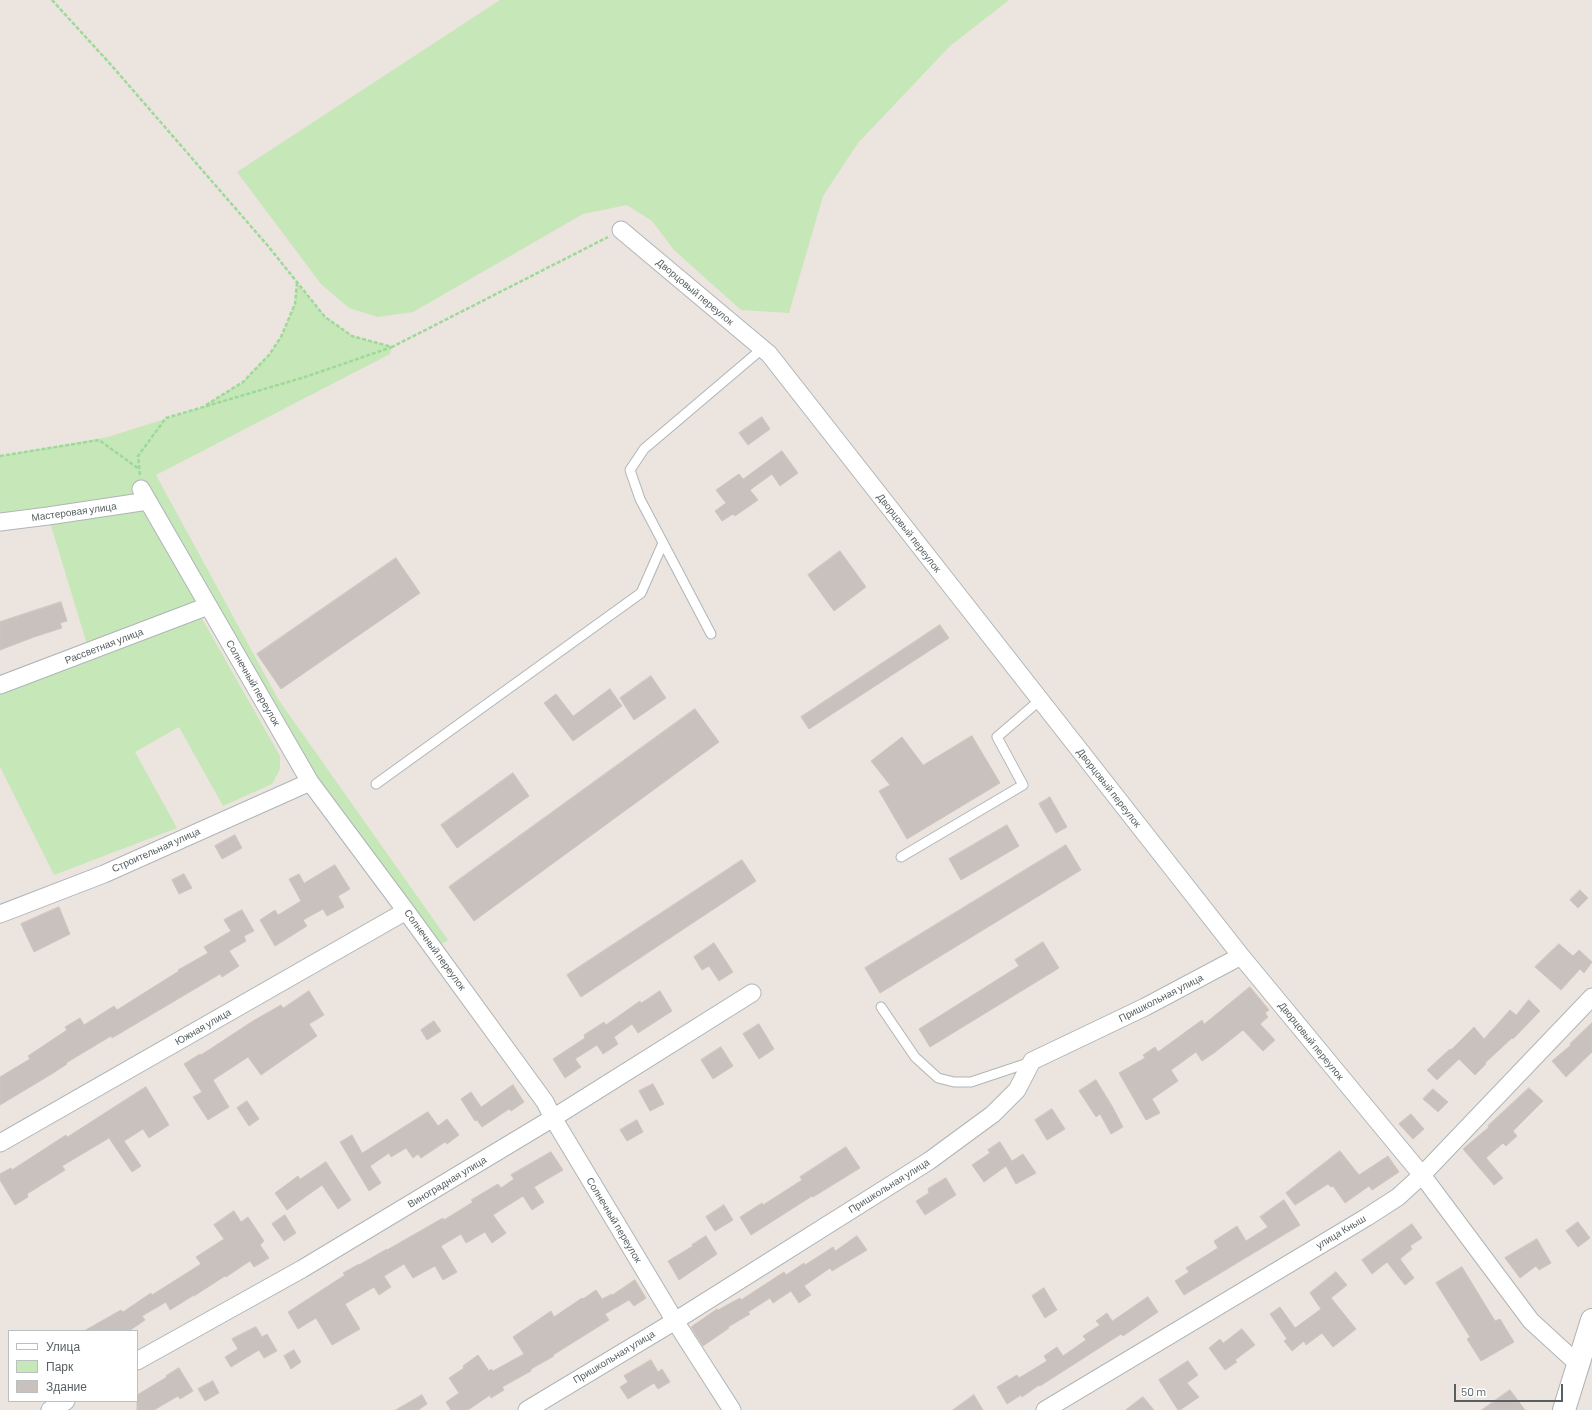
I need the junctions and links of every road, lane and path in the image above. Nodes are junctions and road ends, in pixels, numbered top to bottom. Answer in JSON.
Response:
{"nodes":[{"id":1,"x":52,"y":0,"type":"edge"},
{"id":2,"x":621,"y":230,"type":"joint"},
{"id":3,"x":297,"y":283,"type":"junction"},
{"id":4,"x":392,"y":346,"type":"junction"},
{"id":5,"x":763,"y":348,"type":"junction"},
{"id":6,"x":203,"y":407,"type":"junction"},
{"id":7,"x":0,"y":456,"type":"edge"},
{"id":8,"x":140,"y":470,"type":"junction"},
{"id":9,"x":145,"y":495,"type":"junction"},
{"id":10,"x":0,"y":522,"type":"edge"},
{"id":11,"x":663,"y":543,"type":"junction"},
{"id":12,"x":208,"y":606,"type":"junction"},
{"id":13,"x":711,"y":634,"type":"dead end"},
{"id":14,"x":0,"y":685,"type":"edge"},
{"id":15,"x":1040,"y":700,"type":"junction"},
{"id":16,"x":310,"y":782,"type":"junction"},
{"id":17,"x":376,"y":784,"type":"dead end"},
{"id":18,"x":901,"y":857,"type":"dead end"},
{"id":19,"x":406,"y":911,"type":"junction"},
{"id":20,"x":0,"y":914,"type":"edge"},
{"id":21,"x":1241,"y":956,"type":"junction"},
{"id":22,"x":752,"y":993,"type":"dead end"},
{"id":23,"x":1592,"y":997,"type":"edge"},
{"id":24,"x":881,"y":1007,"type":"dead end"},
{"id":25,"x":1032,"y":1061,"type":"junction"},
{"id":26,"x":553,"y":1118,"type":"junction"},
{"id":27,"x":0,"y":1143,"type":"edge"},
{"id":28,"x":1422,"y":1175,"type":"junction"},
{"id":29,"x":1592,"y":1320,"type":"edge"},
{"id":30,"x":674,"y":1321,"type":"junction"},
{"id":31,"x":138,"y":1361,"type":"edge"},
{"id":32,"x":1578,"y":1364,"type":"junction"},
{"id":33,"x":64,"y":1402,"type":"edge"},
{"id":34,"x":50,"y":1410,"type":"edge"},
{"id":35,"x":526,"y":1410,"type":"edge"},
{"id":36,"x":732,"y":1410,"type":"edge"},
{"id":37,"x":1045,"y":1410,"type":"edge"},
{"id":38,"x":1564,"y":1410,"type":"edge"}],
"edges":[{"from":1,"to":3,"type":"path"},
{"from":2,"to":4,"type":"path"},
{"from":2,"to":5,"type":"street","name":"Дворцовый переулок"},
{"from":3,"to":4,"type":"path"},
{"from":3,"to":6,"type":"path"},
{"from":4,"to":6,"type":"path"},
{"from":5,"to":11,"type":"lane"},
{"from":5,"to":15,"type":"street","name":"Дворцовый переулок"},
{"from":6,"to":8,"type":"path"},
{"from":7,"to":8,"type":"path"},
{"from":8,"to":9,"type":"path"},
{"from":9,"to":10,"type":"street","name":"Мастеровая улица"},
{"from":9,"to":12,"type":"street","name":"Солнечный переулок"},
{"from":11,"to":13,"type":"lane"},
{"from":11,"to":17,"type":"lane"},
{"from":12,"to":14,"type":"street","name":"Рассветная улица"},
{"from":12,"to":16,"type":"street","name":"Солнечный переулок"},
{"from":15,"to":18,"type":"lane"},
{"from":15,"to":21,"type":"street","name":"Дворцовый переулок"},
{"from":16,"to":19,"type":"street","name":"Солнечный переулок"},
{"from":16,"to":20,"type":"street","name":"Строительная улица"},
{"from":19,"to":26,"type":"street","name":"Солнечный переулок"},
{"from":19,"to":27,"type":"street","name":"Южная улица"},
{"from":21,"to":25,"type":"street","name":"Пришкольная улица"},
{"from":21,"to":28,"type":"street","name":"Дворцовый переулок"},
{"from":22,"to":26,"type":"street","name":"Виноградная улица"},
{"from":23,"to":28,"type":"street","name":"улица Кныш"},
{"from":24,"to":25,"type":"lane"},
{"from":25,"to":30,"type":"street","name":"Пришкольная улица"},
{"from":26,"to":30,"type":"street","name":"Солнечный переулок"},
{"from":26,"to":31,"type":"street","name":"Виноградная улица"},
{"from":28,"to":32,"type":"street","name":"Дворцовый переулок"},
{"from":28,"to":37,"type":"street","name":"улица Кныш"},
{"from":29,"to":32,"type":"street"},
{"from":30,"to":35,"type":"street","name":"Пришкольная улица"},
{"from":30,"to":36,"type":"street","name":"Солнечный переулок"},
{"from":32,"to":38,"type":"street"},
{"from":33,"to":34,"type":"street"}]}
